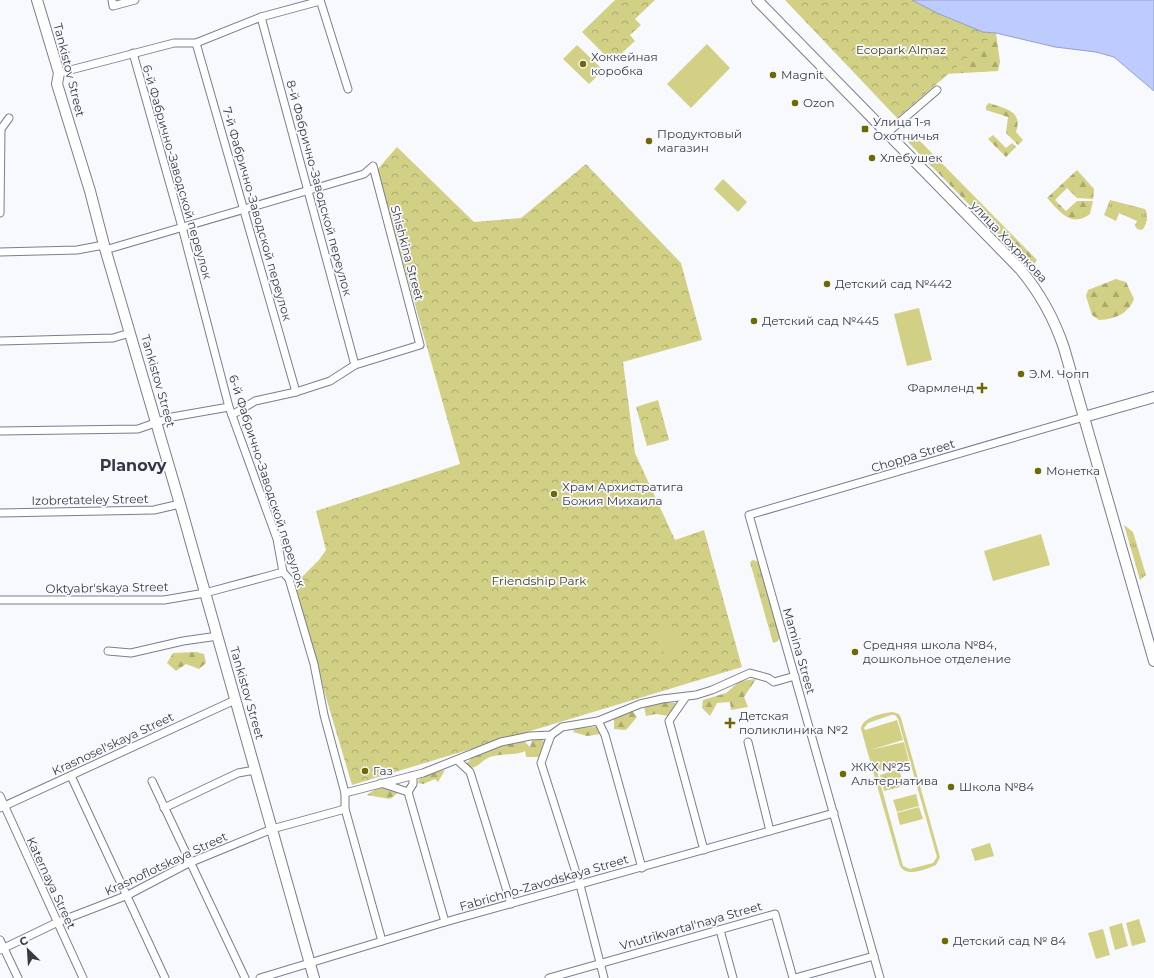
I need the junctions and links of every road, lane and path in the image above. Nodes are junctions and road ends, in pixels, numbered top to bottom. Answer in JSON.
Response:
{"nodes":[{"id":1,"x":38,"y":0,"type":"edge"},
{"id":2,"x":112,"y":0,"type":"edge"},
{"id":3,"x":135,"y":0,"type":"edge"},
{"id":4,"x":320,"y":0,"type":"edge"},
{"id":5,"x":757,"y":0,"type":"edge"},
{"id":6,"x":262,"y":17,"type":"junction"},
{"id":7,"x":196,"y":43,"type":"junction"},
{"id":8,"x":133,"y":53,"type":"junction"},
{"id":9,"x":59,"y":73,"type":"junction"},
{"id":10,"x":348,"y":89,"type":"dead end"},
{"id":11,"x":937,"y":90,"type":"dead end"},
{"id":12,"x":9,"y":118,"type":"dead end"},
{"id":13,"x":887,"y":133,"type":"junction"},
{"id":14,"x":308,"y":190,"type":"junction"},
{"id":15,"x":244,"y":209,"type":"junction"},
{"id":16,"x":0,"y":214,"type":"edge"},
{"id":17,"x":182,"y":227,"type":"junction"},
{"id":18,"x":105,"y":247,"type":"junction"},
{"id":19,"x":0,"y":252,"type":"edge"},
{"id":20,"x":130,"y":333,"type":"junction"},
{"id":21,"x":0,"y":341,"type":"edge"},
{"id":22,"x":356,"y":365,"type":"junction"},
{"id":23,"x":296,"y":392,"type":"junction"},
{"id":24,"x":1154,"y":397,"type":"edge"},
{"id":25,"x":229,"y":407,"type":"junction"},
{"id":26,"x":232,"y":415,"type":"junction"},
{"id":27,"x":1084,"y":417,"type":"junction"},
{"id":28,"x":157,"y":424,"type":"junction"},
{"id":29,"x":0,"y":430,"type":"edge"},
{"id":30,"x":180,"y":504,"type":"junction"},
{"id":31,"x":0,"y":513,"type":"edge"},
{"id":32,"x":749,"y":515,"type":"joint"},
{"id":33,"x":283,"y":572,"type":"junction"},
{"id":34,"x":205,"y":593,"type":"junction"},
{"id":35,"x":0,"y":600,"type":"edge"},
{"id":36,"x":218,"y":636,"type":"junction"},
{"id":37,"x":108,"y":651,"type":"dead end"},
{"id":38,"x":1154,"y":661,"type":"edge"},
{"id":39,"x":795,"y":676,"type":"junction"},
{"id":40,"x":685,"y":698,"type":"junction"},
{"id":41,"x":236,"y":700,"type":"junction"},
{"id":42,"x":598,"y":721,"type":"junction"},
{"id":43,"x":551,"y":735,"type":"junction"},
{"id":44,"x":748,"y":742,"type":"dead end"},
{"id":45,"x":457,"y":760,"type":"junction"},
{"id":46,"x":255,"y":770,"type":"junction"},
{"id":47,"x":71,"y":776,"type":"junction"},
{"id":48,"x":413,"y":776,"type":"junction"},
{"id":49,"x":152,"y":781,"type":"dead end"},
{"id":50,"x":380,"y":783,"type":"junction"},
{"id":51,"x":408,"y":792,"type":"junction"},
{"id":52,"x":345,"y":793,"type":"junction"},
{"id":53,"x":0,"y":796,"type":"edge"},
{"id":54,"x":2,"y":807,"type":"edge"},
{"id":55,"x":164,"y":808,"type":"junction"},
{"id":56,"x":345,"y":809,"type":"junction"},
{"id":57,"x":834,"y":813,"type":"junction"},
{"id":58,"x":272,"y":829,"type":"junction"},
{"id":59,"x":770,"y":831,"type":"junction"},
{"id":60,"x":704,"y":850,"type":"junction"},
{"id":61,"x":190,"y":863,"type":"junction"},
{"id":62,"x":642,"y":868,"type":"junction"},
{"id":63,"x":580,"y":885,"type":"junction"},
{"id":64,"x":128,"y":895,"type":"junction"},
{"id":65,"x":511,"y":904,"type":"junction"},
{"id":66,"x":58,"y":922,"type":"junction"},
{"id":67,"x":445,"y":922,"type":"junction"},
{"id":68,"x":720,"y":930,"type":"junction"},
{"id":69,"x":0,"y":940,"type":"edge"},
{"id":70,"x":382,"y":941,"type":"junction"},
{"id":71,"x":2,"y":949,"type":"edge"},
{"id":72,"x":874,"y":956,"type":"junction"},
{"id":73,"x":310,"y":964,"type":"junction"},
{"id":74,"x":600,"y":964,"type":"junction"},
{"id":75,"x":18,"y":978,"type":"edge"},
{"id":76,"x":83,"y":978,"type":"edge"},
{"id":77,"x":166,"y":978,"type":"edge"},
{"id":78,"x":245,"y":978,"type":"edge"},
{"id":79,"x":260,"y":978,"type":"edge"},
{"id":80,"x":314,"y":978,"type":"edge"},
{"id":81,"x":549,"y":978,"type":"edge"},
{"id":82,"x":604,"y":978,"type":"edge"},
{"id":83,"x":733,"y":978,"type":"edge"},
{"id":84,"x":794,"y":978,"type":"edge"},
{"id":85,"x":880,"y":978,"type":"edge"}],
"edges":[{"from":1,"to":9,"type":"street","name":"Tankistov Street"},
{"from":2,"to":3,"type":"street"},
{"from":4,"to":6,"type":"street"},
{"from":4,"to":10,"type":"street"},
{"from":5,"to":13,"type":"street","name":"улица Хохрякова"},
{"from":6,"to":7,"type":"street"},
{"from":6,"to":14,"type":"street","name":"8-й Фабрично-Заводской переулок"},
{"from":7,"to":8,"type":"street"},
{"from":7,"to":15,"type":"street","name":"7-й Фабрично-Заводской переулок"},
{"from":8,"to":9,"type":"street"},
{"from":8,"to":17,"type":"street","name":"6-й Фабрично-Заводской переулок"},
{"from":9,"to":18,"type":"street","name":"Tankistov Street"},
{"from":11,"to":13,"type":"street"},
{"from":12,"to":16,"type":"street"},
{"from":13,"to":27,"type":"street","name":"улица Хохрякова"},
{"from":14,"to":15,"type":"street"},
{"from":14,"to":22,"type":"street","name":"8-й Фабрично-Заводской переулок"},
{"from":14,"to":22,"type":"street","name":"Shishkina Street"},
{"from":15,"to":17,"type":"street"},
{"from":15,"to":23,"type":"street","name":"7-й Фабрично-Заводской переулок"},
{"from":17,"to":18,"type":"street"},
{"from":17,"to":25,"type":"street","name":"6-й Фабрично-Заводской переулок"},
{"from":18,"to":19,"type":"street"},
{"from":18,"to":20,"type":"street","name":"Tankistov Street"},
{"from":20,"to":21,"type":"street"},
{"from":20,"to":28,"type":"street","name":"Tankistov Street"},
{"from":22,"to":23,"type":"street"},
{"from":23,"to":26,"type":"street"},
{"from":24,"to":27,"type":"street"},
{"from":25,"to":26,"type":"street","name":"6-й Фабрично-Заводской переулок"},
{"from":25,"to":28,"type":"street"},
{"from":26,"to":33,"type":"street","name":"6-й Фабрично-Заводской переулок"},
{"from":27,"to":32,"type":"street","name":"Choppa Street"},
{"from":27,"to":38,"type":"street","name":"улица Хохрякова"},
{"from":28,"to":29,"type":"street"},
{"from":28,"to":30,"type":"street","name":"Tankistov Street"},
{"from":30,"to":31,"type":"street","name":"Izobretateley Street"},
{"from":30,"to":34,"type":"street","name":"Tankistov Street"},
{"from":32,"to":39,"type":"street","name":"Mamina Street"},
{"from":33,"to":34,"type":"street","name":"Oktyabr'skaya Street"},
{"from":33,"to":52,"type":"street","name":"6-й Фабрично-Заводской переулок"},
{"from":34,"to":35,"type":"street","name":"Oktyabr'skaya Street"},
{"from":34,"to":36,"type":"street","name":"Tankistov Street"},
{"from":36,"to":37,"type":"street"},
{"from":36,"to":41,"type":"street","name":"Tankistov Street"},
{"from":39,"to":40,"type":"street"},
{"from":39,"to":57,"type":"street","name":"Mamina Street"},
{"from":40,"to":42,"type":"street"},
{"from":40,"to":60,"type":"street"},
{"from":41,"to":46,"type":"street","name":"Tankistov Street"},
{"from":41,"to":47,"type":"street","name":"Krasnosel'skaya Street"},
{"from":42,"to":43,"type":"street"},
{"from":42,"to":62,"type":"street"},
{"from":43,"to":45,"type":"street"},
{"from":43,"to":63,"type":"street"},
{"from":44,"to":59,"type":"street"},
{"from":45,"to":48,"type":"street"},
{"from":45,"to":65,"type":"street"},
{"from":46,"to":55,"type":"street"},
{"from":46,"to":58,"type":"street","name":"Tankistov Street"},
{"from":47,"to":54,"type":"street","name":"Krasnosel'skaya Street"},
{"from":47,"to":64,"type":"street"},
{"from":48,"to":50,"type":"street"},
{"from":48,"to":51,"type":"street"},
{"from":49,"to":55,"type":"street"},
{"from":50,"to":51,"type":"street"},
{"from":50,"to":52,"type":"street"},
{"from":51,"to":67,"type":"street"},
{"from":52,"to":56,"type":"street","name":"6-й Фабрично-Заводской переулок"},
{"from":53,"to":54,"type":"street","name":"Katernaya Street"},
{"from":54,"to":66,"type":"street","name":"Katernaya Street"},
{"from":55,"to":61,"type":"street"},
{"from":56,"to":58,"type":"street","name":"Krasnoflotskaya Street"},
{"from":56,"to":70,"type":"street","name":"6-й Фабрично-Заводской переулок"},
{"from":57,"to":59,"type":"street","name":"Fabrichno-Zavodskaya Street"},
{"from":57,"to":72,"type":"street","name":"Mamina Street"},
{"from":58,"to":61,"type":"street","name":"Krasnoflotskaya Street"},
{"from":58,"to":73,"type":"street","name":"Tankistov Street"},
{"from":59,"to":60,"type":"street","name":"Fabrichno-Zavodskaya Street"},
{"from":60,"to":62,"type":"street","name":"Fabrichno-Zavodskaya Street"},
{"from":61,"to":64,"type":"street","name":"Krasnoflotskaya Street"},
{"from":61,"to":78,"type":"street"},
{"from":62,"to":63,"type":"street","name":"Fabrichno-Zavodskaya Street"},
{"from":63,"to":65,"type":"street","name":"Fabrichno-Zavodskaya Street"},
{"from":63,"to":74,"type":"street"},
{"from":64,"to":66,"type":"street","name":"Krasnoflotskaya Street"},
{"from":64,"to":77,"type":"street"},
{"from":65,"to":67,"type":"street","name":"Fabrichno-Zavodskaya Street"},
{"from":66,"to":71,"type":"street","name":"Krasnoflotskaya Street"},
{"from":66,"to":76,"type":"street","name":"Katernaya Street"},
{"from":67,"to":70,"type":"street","name":"Fabrichno-Zavodskaya Street"},
{"from":68,"to":74,"type":"street","name":"Vnutrikvartal'naya Street"},
{"from":68,"to":83,"type":"street"},
{"from":68,"to":84,"type":"street","name":"Vnutrikvartal'naya Street"},
{"from":69,"to":71,"type":"street"},
{"from":70,"to":73,"type":"street","name":"Fabrichno-Zavodskaya Street"},
{"from":71,"to":75,"type":"street"},
{"from":72,"to":84,"type":"street","name":"Vnutrikvartal'naya Street"},
{"from":72,"to":85,"type":"street","name":"Mamina Street"},
{"from":73,"to":79,"type":"street","name":"Fabrichno-Zavodskaya Street"},
{"from":73,"to":80,"type":"street","name":"Tankistov Street"},
{"from":74,"to":81,"type":"street","name":"Vnutrikvartal'naya Street"},
{"from":74,"to":82,"type":"street"}]}
